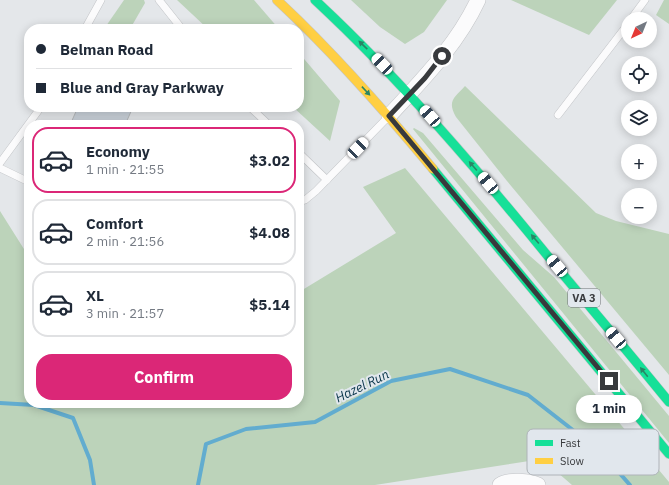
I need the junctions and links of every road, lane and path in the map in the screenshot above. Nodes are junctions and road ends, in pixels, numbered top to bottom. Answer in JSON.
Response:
{"nodes":[{"id":1,"x":101,"y":0,"type":"edge"},
{"id":2,"x":159,"y":0,"type":"edge"},
{"id":3,"x":276,"y":0,"type":"edge"},
{"id":4,"x":315,"y":0,"type":"edge"},
{"id":5,"x":478,"y":0,"type":"edge"},
{"id":6,"x":645,"y":0,"type":"edge"},
{"id":7,"x":636,"y":12,"type":"edge"},
{"id":8,"x":88,"y":24,"type":"edge"},
{"id":9,"x":178,"y":24,"type":"edge"},
{"id":10,"x":303,"y":24,"type":"edge"},
{"id":11,"x":304,"y":25,"type":"edge"},
{"id":12,"x":621,"y":33,"type":"edge"},
{"id":13,"x":410,"y":93,"type":"junction"},
{"id":14,"x":255,"y":112,"type":"edge"},
{"id":15,"x":558,"y":115,"type":"dead end"},
{"id":16,"x":389,"y":116,"type":"junction"},
{"id":17,"x":264,"y":120,"type":"edge"},
{"id":18,"x":24,"y":130,"type":"edge"},
{"id":19,"x":304,"y":158,"type":"edge"},
{"id":20,"x":0,"y":163,"type":"edge"},
{"id":21,"x":0,"y":168,"type":"edge"},
{"id":22,"x":24,"y":180,"type":"edge"},
{"id":23,"x":327,"y":180,"type":"junction"},
{"id":24,"x":304,"y":200,"type":"edge"},
{"id":25,"x":669,"y":402,"type":"edge"},
{"id":26,"x":648,"y":429,"type":"edge"},
{"id":27,"x":659,"y":442,"type":"edge"},
{"id":28,"x":669,"y":454,"type":"edge"},
{"id":29,"x":500,"y":485,"type":"edge"},
{"id":30,"x":538,"y":485,"type":"edge"}],
"edges":[{"from":1,"to":8,"type":"lane"},
{"from":2,"to":9,"type":"lane"},
{"from":3,"to":10,"type":"highway","number":"VA 3","one_way":true},
{"from":13,"to":4,"type":"highway","number":"VA 3","one_way":true},
{"from":5,"to":13,"type":"street"},
{"from":6,"to":7,"type":"lane"},
{"from":11,"to":16,"type":"highway","number":"VA 3","one_way":true},
{"from":12,"to":15,"type":"lane"},
{"from":13,"to":16,"type":"street"},
{"from":25,"to":13,"type":"highway","number":"VA 3","one_way":true},
{"from":14,"to":17,"type":"lane"},
{"from":16,"to":23,"type":"lane"},
{"from":16,"to":26,"type":"highway","number":"VA 3"},
{"from":18,"to":20,"type":"lane"},
{"from":19,"to":23,"type":"lane"},
{"from":21,"to":22,"type":"lane"},
{"from":23,"to":24,"type":"lane"},
{"from":27,"to":28,"type":"highway","number":"VA 3"},
{"from":29,"to":30,"type":"street"}]}
